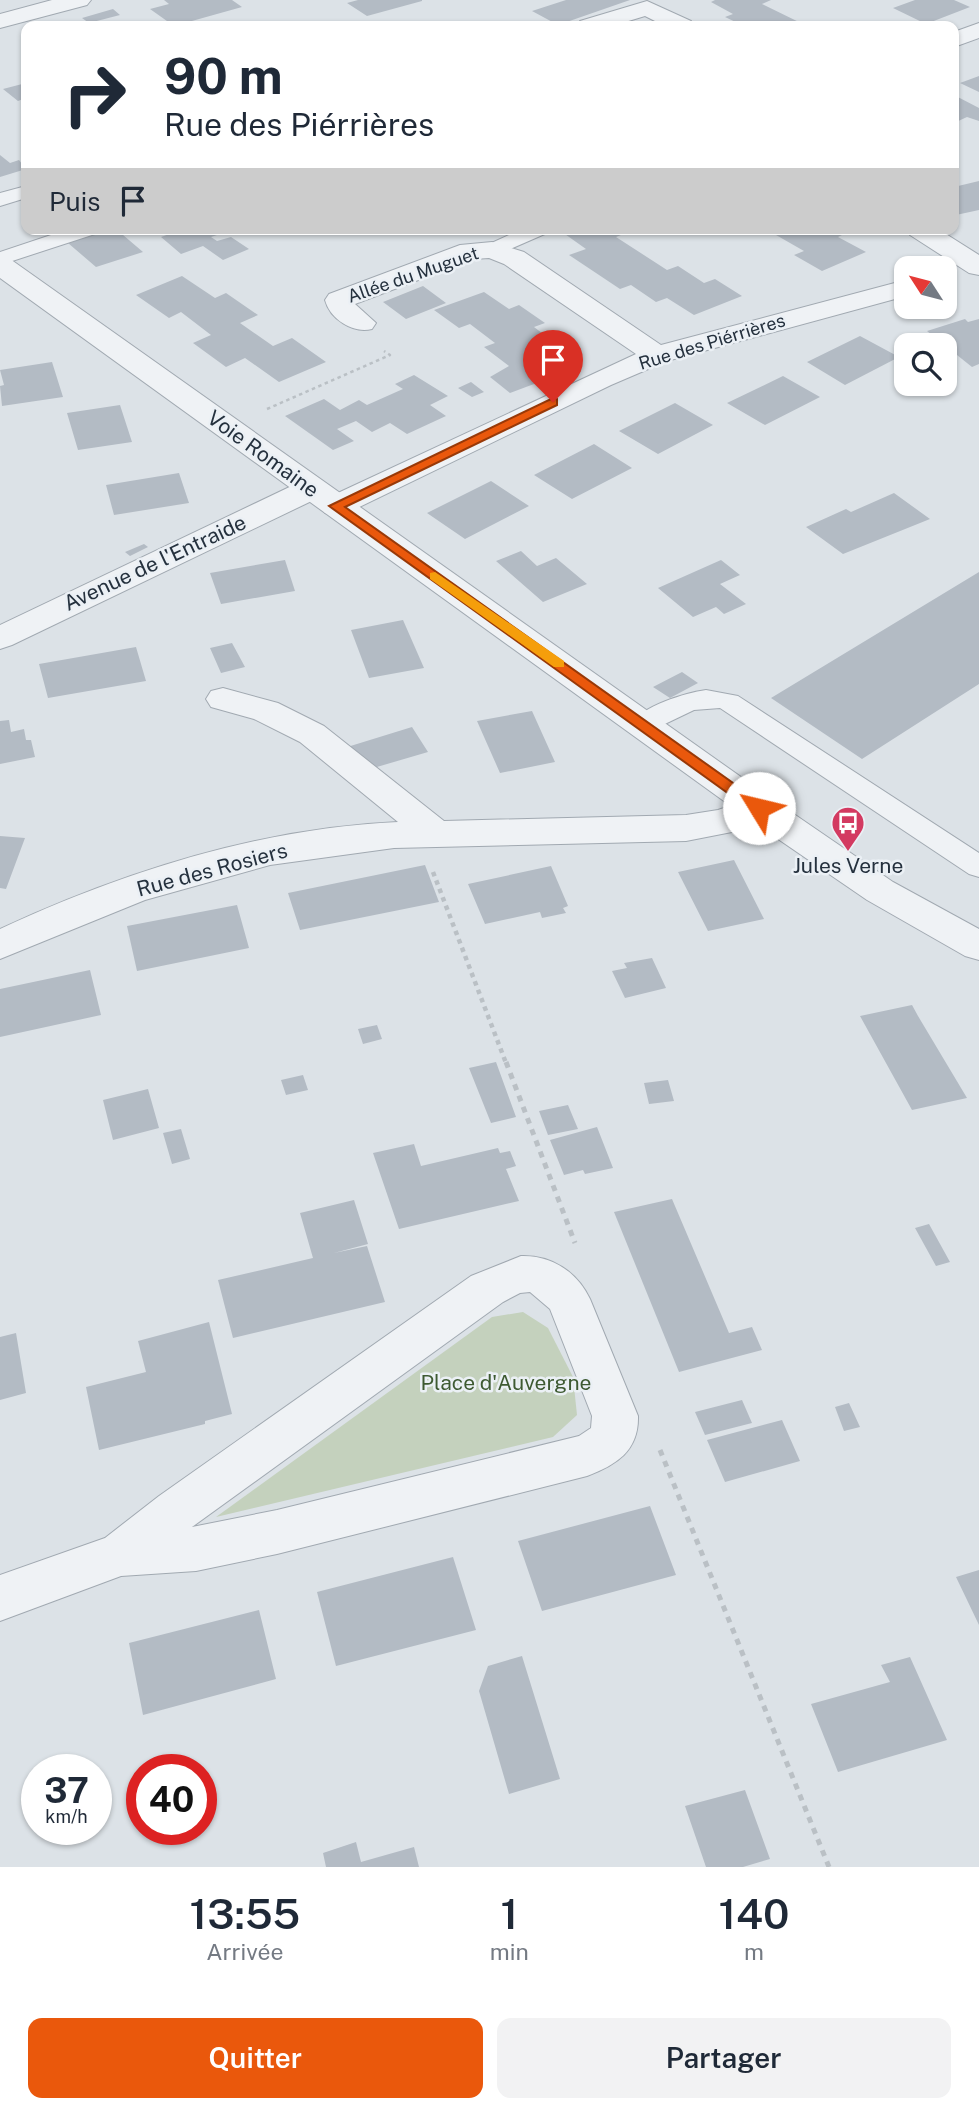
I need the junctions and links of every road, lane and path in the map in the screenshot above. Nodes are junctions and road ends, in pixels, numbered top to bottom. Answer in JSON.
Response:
{"nodes":[{"id":1,"x":79,"y":0,"type":"edge"},
{"id":2,"x":657,"y":4,"type":"edge"},
{"id":3,"x":0,"y":20,"type":"edge"},
{"id":4,"x":604,"y":21,"type":"edge"},
{"id":5,"x":677,"y":21,"type":"edge"},
{"id":6,"x":979,"y":30,"type":"edge"},
{"id":7,"x":959,"y":38,"type":"edge"},
{"id":8,"x":21,"y":194,"type":"edge"},
{"id":9,"x":0,"y":200,"type":"edge"},
{"id":10,"x":73,"y":235,"type":"edge"},
{"id":11,"x":526,"y":235,"type":"edge"},
{"id":12,"x":928,"y":235,"type":"edge"},
{"id":13,"x":492,"y":250,"type":"junction"},
{"id":14,"x":0,"y":259,"type":"edge"},
{"id":15,"x":0,"y":265,"type":"edge"},
{"id":16,"x":979,"y":268,"type":"edge"},
{"id":17,"x":957,"y":274,"type":"edge"},
{"id":18,"x":894,"y":291,"type":"edge"},
{"id":19,"x":362,"y":323,"type":"joint"},
{"id":20,"x":657,"y":355,"type":"junction"},
{"id":21,"x":225,"y":427,"type":"junction"},
{"id":22,"x":323,"y":498,"type":"junction"},
{"id":23,"x":0,"y":638,"type":"edge"},
{"id":24,"x":223,"y":699,"type":"dead end"},
{"id":25,"x":644,"y":725,"type":"junction"},
{"id":26,"x":759,"y":808,"type":"junction"},
{"id":27,"x":428,"y":833,"type":"junction"},
{"id":28,"x":979,"y":867,"type":"edge"},
{"id":29,"x":0,"y":945,"type":"edge"},
{"id":30,"x":979,"y":946,"type":"edge"},
{"id":31,"x":579,"y":1253,"type":"dead end"},
{"id":32,"x":612,"y":1441,"type":"junction"},
{"id":33,"x":121,"y":1554,"type":"junction"},
{"id":34,"x":0,"y":1598,"type":"edge"},
{"id":35,"x":829,"y":1867,"type":"edge"}],
"edges":[{"from":1,"to":3,"type":"street"},
{"from":2,"to":4,"type":"street"},
{"from":2,"to":5,"type":"street"},
{"from":6,"to":7,"type":"street"},
{"from":8,"to":9,"type":"lane"},
{"from":10,"to":14,"type":"lane"},
{"from":11,"to":13,"type":"lane"},
{"from":12,"to":16,"type":"street"},
{"from":13,"to":19,"type":"street","name":"Allée du Muguet"},
{"from":13,"to":20,"type":"street","name":"Allée du Muguet"},
{"from":15,"to":21,"type":"street","name":"Voie Romaine"},
{"from":16,"to":17,"type":"street"},
{"from":18,"to":20,"type":"street","name":"Rue des Piérrières"},
{"from":19,"to":21,"type":"path"},
{"from":20,"to":22,"type":"street","name":"Rue des Piérrières"},
{"from":21,"to":22,"type":"street","name":"Voie Romaine"},
{"from":22,"to":23,"type":"street","name":"Avenue de l'Entraide"},
{"from":22,"to":25,"type":"street","name":"Voie Romaine"},
{"from":24,"to":27,"type":"street"},
{"from":25,"to":26,"type":"street","name":"Voie Romaine"},
{"from":25,"to":28,"type":"lane"},
{"from":26,"to":27,"type":"street","name":"Rue des Rosiers"},
{"from":26,"to":30,"type":"street","name":"Voie Romaine"},
{"from":27,"to":29,"type":"street","name":"Rue des Rosiers"},
{"from":27,"to":31,"type":"path"},
{"from":32,"to":33,"type":"street"},
{"from":32,"to":33,"type":"street"},
{"from":32,"to":35,"type":"path"},
{"from":33,"to":34,"type":"street"}]}
